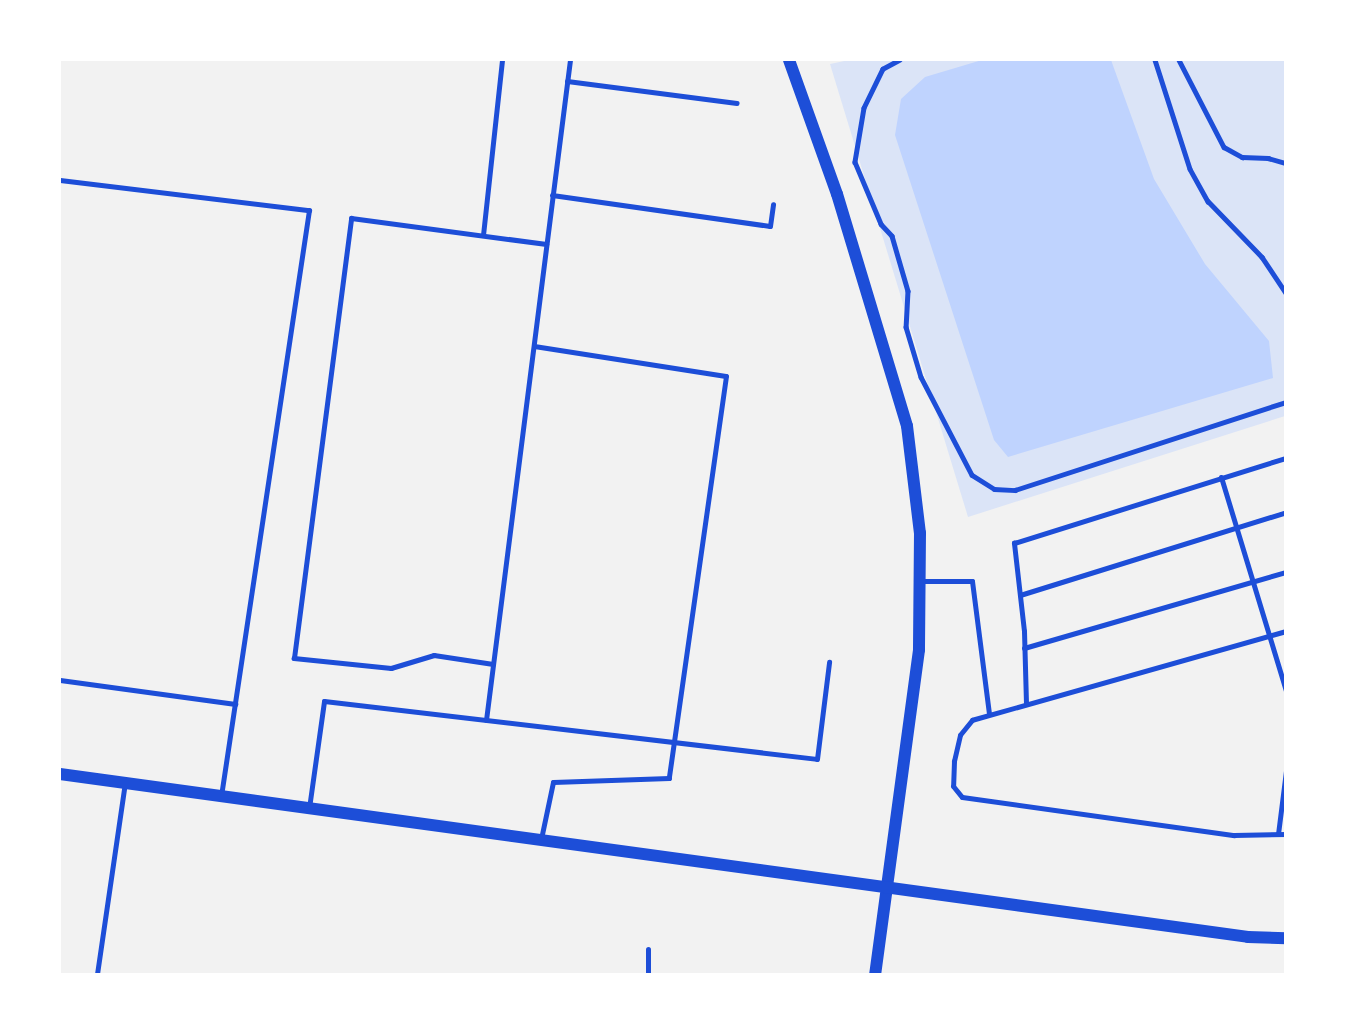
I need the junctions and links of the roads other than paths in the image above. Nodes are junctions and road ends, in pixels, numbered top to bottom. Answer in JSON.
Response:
{"nodes":[{"id":1,"x":502,"y":60,"type":"edge"},
{"id":2,"x":570,"y":60,"type":"edge"},
{"id":3,"x":789,"y":60,"type":"edge"},
{"id":4,"x":567,"y":81,"type":"junction"},
{"id":5,"x":737,"y":103,"type":"dead end"},
{"id":6,"x":60,"y":180,"type":"edge"},
{"id":7,"x":552,"y":195,"type":"junction"},
{"id":8,"x":772,"y":204,"type":"dead end"},
{"id":9,"x":483,"y":235,"type":"junction"},
{"id":10,"x":547,"y":244,"type":"junction"},
{"id":11,"x":534,"y":346,"type":"junction"},
{"id":12,"x":1286,"y":458,"type":"edge"},
{"id":13,"x":1221,"y":477,"type":"junction"},
{"id":14,"x":1286,"y":512,"type":"edge"},
{"id":15,"x":1236,"y":528,"type":"junction"},
{"id":16,"x":1286,"y":572,"type":"edge"},
{"id":17,"x":919,"y":581,"type":"junction"},
{"id":18,"x":1253,"y":582,"type":"junction"},
{"id":19,"x":1020,"y":595,"type":"junction"},
{"id":20,"x":1286,"y":631,"type":"edge"},
{"id":21,"x":1269,"y":636,"type":"junction"},
{"id":22,"x":1024,"y":648,"type":"junction"},
{"id":23,"x":829,"y":662,"type":"dead end"},
{"id":24,"x":494,"y":664,"type":"junction"},
{"id":25,"x":1283,"y":673,"type":"edge"},
{"id":26,"x":60,"y":680,"type":"edge"},
{"id":27,"x":1286,"y":691,"type":"edge"},
{"id":28,"x":1026,"y":703,"type":"junction"},
{"id":29,"x":235,"y":705,"type":"junction"},
{"id":30,"x":989,"y":713,"type":"junction"},
{"id":31,"x":486,"y":720,"type":"junction"},
{"id":32,"x":675,"y":743,"type":"junction"},
{"id":33,"x":1286,"y":771,"type":"edge"},
{"id":34,"x":60,"y":774,"type":"edge"},
{"id":35,"x":125,"y":783,"type":"junction"},
{"id":36,"x":1285,"y":786,"type":"edge"},
{"id":37,"x":221,"y":796,"type":"junction"},
{"id":38,"x":309,"y":808,"type":"junction"},
{"id":39,"x":1278,"y":834,"type":"junction"},
{"id":40,"x":1286,"y":834,"type":"edge"},
{"id":41,"x":541,"y":839,"type":"junction"},
{"id":42,"x":887,"y":887,"type":"junction"},
{"id":43,"x":1286,"y":938,"type":"edge"},
{"id":44,"x":648,"y":949,"type":"dead end"},
{"id":45,"x":97,"y":975,"type":"edge"},
{"id":46,"x":648,"y":975,"type":"edge"},
{"id":47,"x":876,"y":975,"type":"edge"}],
"edges":[{"from":1,"to":9,"type":"lane"},
{"from":2,"to":4,"type":"lane"},
{"from":3,"to":17,"type":"street"},
{"from":4,"to":5,"type":"lane"},
{"from":4,"to":7,"type":"lane"},
{"from":6,"to":29,"type":"lane"},
{"from":7,"to":8,"type":"lane"},
{"from":7,"to":10,"type":"lane"},
{"from":9,"to":10,"type":"lane"},
{"from":9,"to":24,"type":"lane"},
{"from":10,"to":11,"type":"lane"},
{"from":11,"to":24,"type":"lane"},
{"from":11,"to":32,"type":"lane"},
{"from":12,"to":13,"type":"lane"},
{"from":13,"to":15,"type":"lane"},
{"from":13,"to":19,"type":"lane"},
{"from":14,"to":15,"type":"lane"},
{"from":15,"to":18,"type":"lane"},
{"from":15,"to":19,"type":"lane"},
{"from":16,"to":18,"type":"lane"},
{"from":17,"to":30,"type":"lane"},
{"from":17,"to":42,"type":"street"},
{"from":18,"to":21,"type":"lane"},
{"from":18,"to":22,"type":"lane"},
{"from":19,"to":22,"type":"lane"},
{"from":20,"to":21,"type":"lane"},
{"from":21,"to":25,"type":"lane"},
{"from":21,"to":28,"type":"lane"},
{"from":22,"to":28,"type":"lane"},
{"from":23,"to":32,"type":"lane"},
{"from":24,"to":31,"type":"lane"},
{"from":25,"to":27,"type":"lane"},
{"from":26,"to":29,"type":"lane"},
{"from":28,"to":30,"type":"lane"},
{"from":29,"to":37,"type":"lane"},
{"from":30,"to":39,"type":"lane"},
{"from":31,"to":32,"type":"lane"},
{"from":31,"to":38,"type":"lane"},
{"from":32,"to":41,"type":"lane"},
{"from":33,"to":36,"type":"lane"},
{"from":34,"to":35,"type":"street"},
{"from":35,"to":37,"type":"street"},
{"from":35,"to":45,"type":"lane"},
{"from":36,"to":39,"type":"lane"},
{"from":37,"to":38,"type":"street"},
{"from":38,"to":41,"type":"street"},
{"from":39,"to":40,"type":"lane"},
{"from":41,"to":42,"type":"street"},
{"from":42,"to":43,"type":"street"},
{"from":42,"to":47,"type":"street"},
{"from":44,"to":46,"type":"lane"}]}
